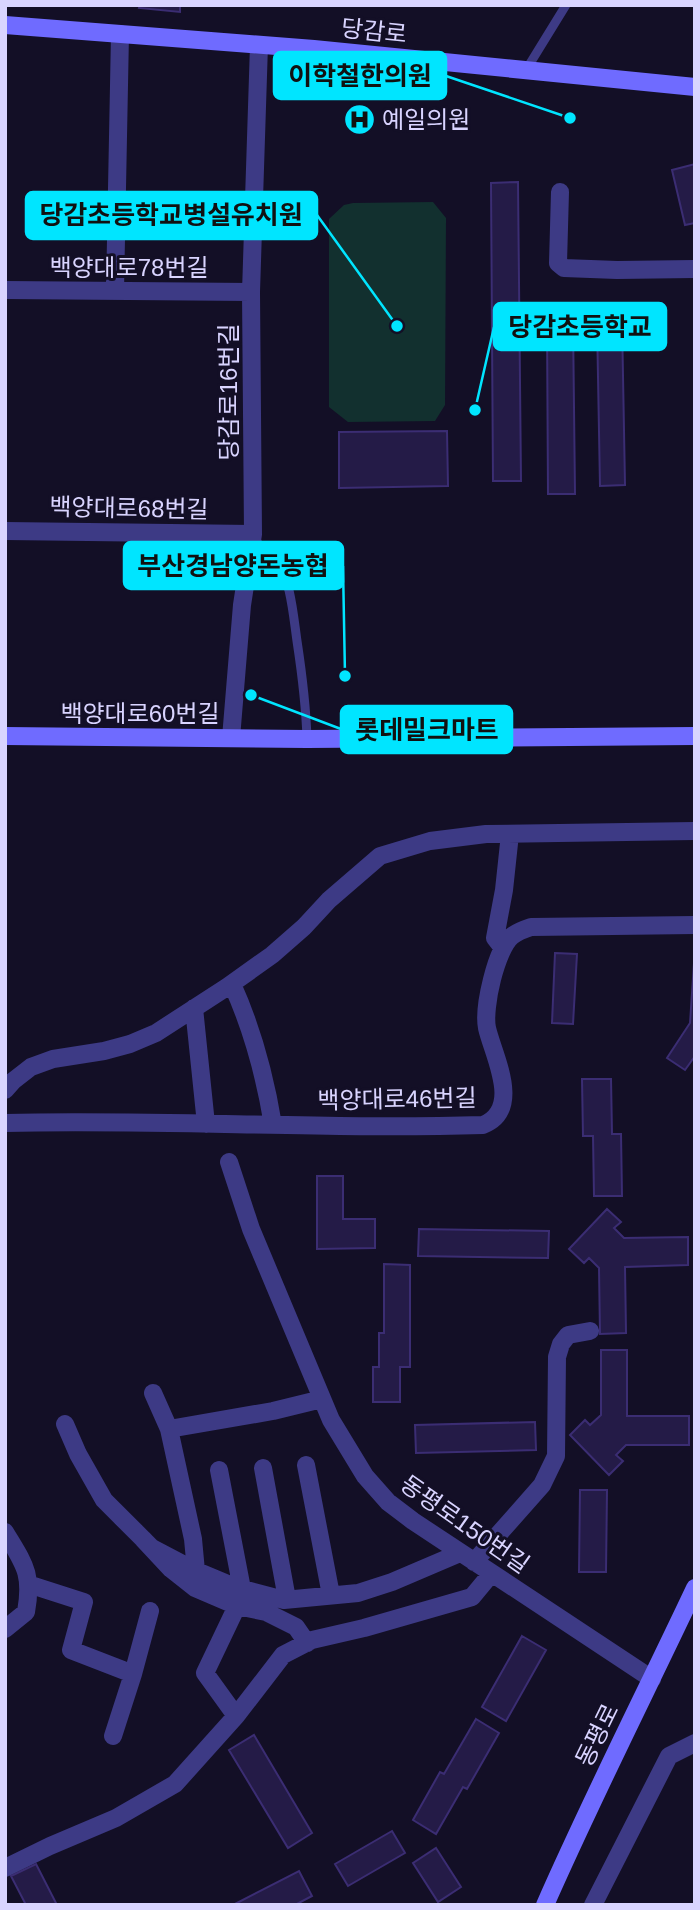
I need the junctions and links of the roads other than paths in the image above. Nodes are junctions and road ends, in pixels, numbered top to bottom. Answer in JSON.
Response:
{"nodes":[{"id":1,"x":566,"y":5,"type":"edge"},
{"id":2,"x":5,"y":25,"type":"edge"},
{"id":3,"x":120,"y":34,"type":"junction"},
{"id":4,"x":259,"y":45,"type":"junction"},
{"id":5,"x":526,"y":70,"type":"junction"},
{"id":6,"x":695,"y":87,"type":"edge"},
{"id":7,"x":560,"y":192,"type":"dead end"},
{"id":8,"x":695,"y":269,"type":"edge"},
{"id":9,"x":5,"y":290,"type":"edge"},
{"id":10,"x":115,"y":291,"type":"junction"},
{"id":11,"x":251,"y":292,"type":"junction"},
{"id":12,"x":5,"y":531,"type":"edge"},
{"id":13,"x":253,"y":534,"type":"junction"},
{"id":14,"x":5,"y":736,"type":"edge"},
{"id":15,"x":695,"y":736,"type":"edge"},
{"id":16,"x":231,"y":738,"type":"junction"},
{"id":17,"x":307,"y":739,"type":"junction"},
{"id":18,"x":695,"y":831,"type":"edge"},
{"id":19,"x":510,"y":834,"type":"junction"},
{"id":20,"x":695,"y":925,"type":"edge"},
{"id":21,"x":502,"y":947,"type":"junction"},
{"id":22,"x":232,"y":984,"type":"junction"},
{"id":23,"x":194,"y":1008,"type":"junction"},
{"id":24,"x":5,"y":1090,"type":"edge"},
{"id":25,"x":5,"y":1123,"type":"edge"},
{"id":26,"x":206,"y":1124,"type":"junction"},
{"id":27,"x":273,"y":1125,"type":"junction"},
{"id":28,"x":229,"y":1162,"type":"dead end"},
{"id":29,"x":590,"y":1331,"type":"dead end"},
{"id":30,"x":153,"y":1393,"type":"dead end"},
{"id":31,"x":322,"y":1399,"type":"junction"},
{"id":32,"x":65,"y":1424,"type":"dead end"},
{"id":33,"x":169,"y":1429,"type":"junction"},
{"id":34,"x":306,"y":1465,"type":"dead end"},
{"id":35,"x":263,"y":1468,"type":"dead end"},
{"id":36,"x":219,"y":1470,"type":"dead end"},
{"id":37,"x":5,"y":1532,"type":"edge"},
{"id":38,"x":143,"y":1539,"type":"junction"},
{"id":39,"x":467,"y":1558,"type":"junction"},
{"id":40,"x":196,"y":1571,"type":"junction"},
{"id":41,"x":491,"y":1574,"type":"junction"},
{"id":42,"x":28,"y":1584,"type":"junction"},
{"id":43,"x":695,"y":1588,"type":"edge"},
{"id":44,"x":331,"y":1595,"type":"junction"},
{"id":45,"x":239,"y":1598,"type":"junction"},
{"id":46,"x":287,"y":1599,"type":"junction"},
{"id":47,"x":150,"y":1611,"type":"dead end"},
{"id":48,"x":5,"y":1629,"type":"edge"},
{"id":49,"x":307,"y":1643,"type":"junction"},
{"id":50,"x":134,"y":1674,"type":"junction"},
{"id":51,"x":652,"y":1679,"type":"junction"},
{"id":52,"x":236,"y":1716,"type":"junction"},
{"id":53,"x":114,"y":1736,"type":"dead end"},
{"id":54,"x":695,"y":1743,"type":"edge"},
{"id":55,"x":5,"y":1868,"type":"edge"},
{"id":56,"x":545,"y":1905,"type":"edge"},
{"id":57,"x":593,"y":1905,"type":"edge"}],
"edges":[{"from":1,"to":5,"type":"lane"},
{"from":2,"to":3,"type":"main road","name":"당감로"},
{"from":3,"to":4,"type":"main road","name":"당감로"},
{"from":3,"to":10,"type":"street"},
{"from":4,"to":5,"type":"main road","name":"당감로"},
{"from":4,"to":11,"type":"street","name":"당감로16번길"},
{"from":5,"to":6,"type":"main road","name":"당감로"},
{"from":7,"to":8,"type":"street"},
{"from":9,"to":10,"type":"street","name":"백양대로78번길"},
{"from":10,"to":11,"type":"street","name":"백양대로78번길"},
{"from":11,"to":13,"type":"street","name":"당감로16번길"},
{"from":12,"to":13,"type":"street","name":"백양대로68번길"},
{"from":13,"to":16,"type":"street","name":"당감로16번길"},
{"from":13,"to":17,"type":"lane"},
{"from":14,"to":16,"type":"main road","name":"백양대로60번길"},
{"from":15,"to":17,"type":"main road","name":"백양대로60번길"},
{"from":16,"to":17,"type":"main road","name":"백양대로60번길"},
{"from":18,"to":19,"type":"street"},
{"from":19,"to":21,"type":"street"},
{"from":19,"to":22,"type":"street"},
{"from":20,"to":21,"type":"street"},
{"from":21,"to":27,"type":"street","name":"백양대로46번길"},
{"from":22,"to":23,"type":"street"},
{"from":22,"to":27,"type":"street"},
{"from":23,"to":24,"type":"street"},
{"from":23,"to":26,"type":"street"},
{"from":25,"to":26,"type":"street","name":"백양대로46번길"},
{"from":26,"to":27,"type":"street","name":"백양대로46번길"},
{"from":28,"to":31,"type":"street","name":"동평로150번길"},
{"from":29,"to":39,"type":"street"},
{"from":30,"to":33,"type":"street"},
{"from":31,"to":33,"type":"street"},
{"from":31,"to":39,"type":"street","name":"동평로150번길"},
{"from":32,"to":38,"type":"street"},
{"from":33,"to":40,"type":"street"},
{"from":34,"to":44,"type":"street"},
{"from":35,"to":46,"type":"street"},
{"from":36,"to":45,"type":"street"},
{"from":37,"to":42,"type":"street"},
{"from":38,"to":40,"type":"street"},
{"from":38,"to":45,"type":"street"},
{"from":39,"to":41,"type":"street","name":"동평로150번길"},
{"from":39,"to":44,"type":"street"},
{"from":40,"to":45,"type":"street"},
{"from":41,"to":49,"type":"street"},
{"from":41,"to":51,"type":"street","name":"동평로150번길"},
{"from":42,"to":48,"type":"street"},
{"from":42,"to":50,"type":"street"},
{"from":43,"to":51,"type":"main road","name":"동평로"},
{"from":44,"to":46,"type":"street"},
{"from":45,"to":46,"type":"street"},
{"from":45,"to":49,"type":"street"},
{"from":45,"to":52,"type":"street"},
{"from":47,"to":50,"type":"street"},
{"from":49,"to":52,"type":"street"},
{"from":50,"to":53,"type":"street"},
{"from":51,"to":56,"type":"main road","name":"동평로"},
{"from":52,"to":55,"type":"street"},
{"from":54,"to":57,"type":"street"}]}
